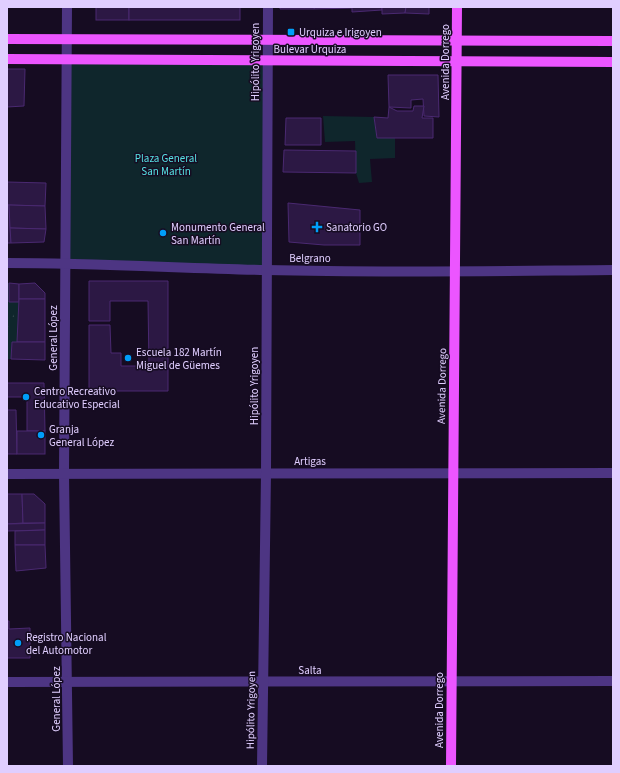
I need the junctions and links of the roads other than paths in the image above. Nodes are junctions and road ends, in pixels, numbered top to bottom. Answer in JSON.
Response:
{"nodes":[{"id":1,"x":67,"y":7,"type":"edge"},
{"id":2,"x":268,"y":7,"type":"edge"},
{"id":3,"x":457,"y":7,"type":"edge"},
{"id":4,"x":7,"y":38,"type":"edge"},
{"id":5,"x":67,"y":39,"type":"junction"},
{"id":6,"x":268,"y":40,"type":"junction"},
{"id":7,"x":457,"y":40,"type":"junction"},
{"id":8,"x":613,"y":41,"type":"edge"},
{"id":9,"x":7,"y":59,"type":"edge"},
{"id":10,"x":67,"y":59,"type":"junction"},
{"id":11,"x":268,"y":60,"type":"junction"},
{"id":12,"x":457,"y":61,"type":"junction"},
{"id":13,"x":613,"y":62,"type":"edge"},
{"id":14,"x":7,"y":263,"type":"edge"},
{"id":15,"x":65,"y":263,"type":"junction"},
{"id":16,"x":266,"y":270,"type":"junction"},
{"id":17,"x":613,"y":270,"type":"edge"},
{"id":18,"x":456,"y":272,"type":"junction"},
{"id":19,"x":266,"y":473,"type":"junction"},
{"id":20,"x":453,"y":473,"type":"junction"},
{"id":21,"x":613,"y":473,"type":"edge"},
{"id":22,"x":7,"y":474,"type":"edge"},
{"id":23,"x":64,"y":474,"type":"junction"},
{"id":24,"x":68,"y":681,"type":"junction"},
{"id":25,"x":613,"y":681,"type":"edge"},
{"id":26,"x":7,"y":682,"type":"edge"},
{"id":27,"x":263,"y":682,"type":"junction"},
{"id":28,"x":451,"y":682,"type":"junction"},
{"id":29,"x":68,"y":766,"type":"edge"},
{"id":30,"x":262,"y":766,"type":"edge"},
{"id":31,"x":451,"y":766,"type":"edge"}],
"edges":[{"from":1,"to":5,"type":"street","name":"General López"},
{"from":2,"to":6,"type":"street","name":"Hipólito Yrigoyen"},
{"from":3,"to":7,"type":"main road","name":"Avenida Dorrego"},
{"from":4,"to":5,"type":"main road","name":"Bulevar Urquiza"},
{"from":5,"to":6,"type":"main road","name":"Bulevar Urquiza"},
{"from":5,"to":10,"type":"street","name":"General López"},
{"from":6,"to":7,"type":"main road","name":"Bulevar Urquiza"},
{"from":6,"to":11,"type":"street","name":"Hipólito Yrigoyen"},
{"from":7,"to":8,"type":"main road","name":"Bulevar Urquiza"},
{"from":7,"to":12,"type":"main road","name":"Avenida Dorrego"},
{"from":9,"to":10,"type":"main road","name":"Bulevar Urquiza"},
{"from":10,"to":11,"type":"main road","name":"Bulevar Urquiza"},
{"from":10,"to":15,"type":"street","name":"General López"},
{"from":11,"to":12,"type":"main road","name":"Bulevar Urquiza"},
{"from":11,"to":16,"type":"street","name":"Hipólito Yrigoyen"},
{"from":12,"to":13,"type":"main road","name":"Bulevar Urquiza"},
{"from":12,"to":18,"type":"main road","name":"Avenida Dorrego"},
{"from":14,"to":15,"type":"street","name":"Belgrano"},
{"from":15,"to":16,"type":"street","name":"Belgrano"},
{"from":15,"to":23,"type":"street","name":"General López"},
{"from":16,"to":18,"type":"street","name":"Belgrano"},
{"from":16,"to":19,"type":"street","name":"Hipólito Yrigoyen"},
{"from":17,"to":18,"type":"street","name":"Belgrano"},
{"from":18,"to":20,"type":"main road","name":"Avenida Dorrego"},
{"from":19,"to":20,"type":"street","name":"Artigas"},
{"from":19,"to":23,"type":"street","name":"Artigas"},
{"from":19,"to":27,"type":"street","name":"Hipólito Yrigoyen"},
{"from":20,"to":21,"type":"street","name":"Artigas"},
{"from":20,"to":28,"type":"main road","name":"Avenida Dorrego"},
{"from":22,"to":23,"type":"street","name":"Artigas"},
{"from":23,"to":24,"type":"street","name":"General López"},
{"from":24,"to":26,"type":"street","name":"Salta"},
{"from":24,"to":27,"type":"street","name":"Salta"},
{"from":24,"to":29,"type":"street","name":"General López"},
{"from":25,"to":28,"type":"street","name":"Salta"},
{"from":27,"to":28,"type":"street","name":"Salta"},
{"from":27,"to":30,"type":"street","name":"Hipólito Yrigoyen"},
{"from":28,"to":31,"type":"main road","name":"Avenida Dorrego"}]}
